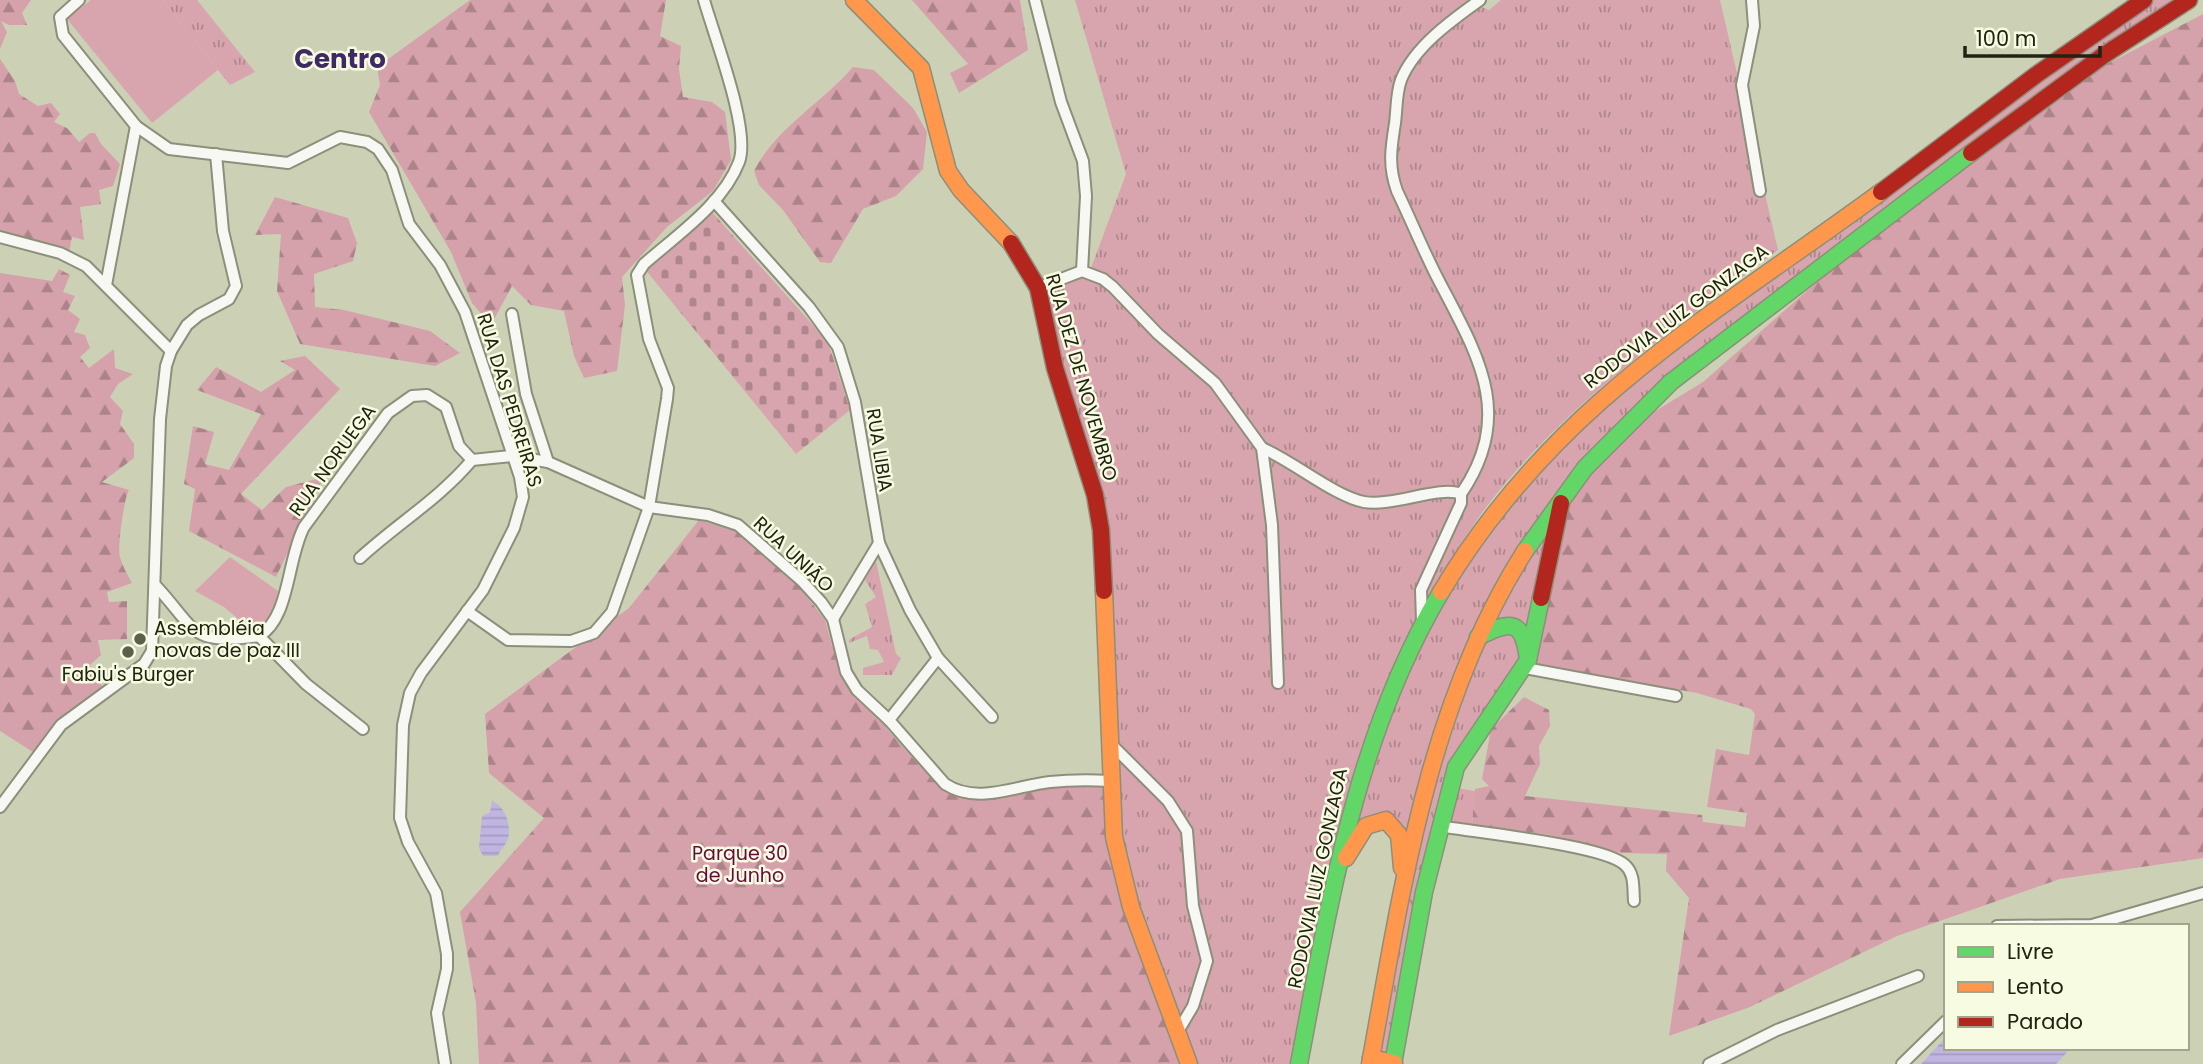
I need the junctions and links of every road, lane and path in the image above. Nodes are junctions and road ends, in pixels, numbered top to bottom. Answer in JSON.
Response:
{"nodes":[{"id":1,"x":79,"y":0,"type":"edge"},
{"id":2,"x":704,"y":0,"type":"edge"},
{"id":3,"x":854,"y":0,"type":"edge"},
{"id":4,"x":1035,"y":0,"type":"edge"},
{"id":5,"x":1480,"y":0,"type":"edge"},
{"id":6,"x":1752,"y":0,"type":"edge"},
{"id":7,"x":2144,"y":0,"type":"edge"},
{"id":8,"x":2189,"y":0,"type":"edge"},
{"id":9,"x":136,"y":125,"type":"junction"},
{"id":10,"x":216,"y":155,"type":"junction"},
{"id":11,"x":1760,"y":191,"type":"dead end"},
{"id":12,"x":714,"y":201,"type":"junction"},
{"id":13,"x":0,"y":237,"type":"edge"},
{"id":14,"x":1082,"y":271,"type":"junction"},
{"id":15,"x":106,"y":285,"type":"junction"},
{"id":16,"x":1038,"y":288,"type":"junction"},
{"id":17,"x":512,"y":314,"type":"dead end"},
{"id":18,"x":171,"y":351,"type":"junction"},
{"id":19,"x":1262,"y":448,"type":"junction"},
{"id":20,"x":511,"y":456,"type":"junction"},
{"id":21,"x":472,"y":460,"type":"junction"},
{"id":22,"x":548,"y":462,"type":"junction"},
{"id":23,"x":1461,"y":494,"type":"junction"},
{"id":24,"x":1560,"y":503,"type":"junction"},
{"id":25,"x":649,"y":507,"type":"junction"},
{"id":26,"x":879,"y":543,"type":"junction"},
{"id":27,"x":360,"y":558,"type":"dead end"},
{"id":28,"x":156,"y":586,"type":"junction"},
{"id":29,"x":467,"y":611,"type":"junction"},
{"id":30,"x":833,"y":620,"type":"junction"},
{"id":31,"x":1423,"y":624,"type":"junction"},
{"id":32,"x":259,"y":636,"type":"junction"},
{"id":33,"x":1478,"y":637,"type":"junction"},
{"id":34,"x":939,"y":658,"type":"junction"},
{"id":35,"x":1526,"y":664,"type":"junction"},
{"id":36,"x":1278,"y":683,"type":"dead end"},
{"id":37,"x":1676,"y":696,"type":"dead end"},
{"id":38,"x":992,"y":718,"type":"dead end"},
{"id":39,"x":889,"y":720,"type":"junction"},
{"id":40,"x":363,"y":729,"type":"dead end"},
{"id":41,"x":1110,"y":742,"type":"junction"},
{"id":42,"x":1110,"y":781,"type":"junction"},
{"id":43,"x":0,"y":807,"type":"edge"},
{"id":44,"x":1438,"y":826,"type":"junction"},
{"id":45,"x":1338,"y":874,"type":"junction"},
{"id":46,"x":2203,"y":893,"type":"edge"},
{"id":47,"x":1634,"y":901,"type":"dead end"},
{"id":48,"x":1399,"y":918,"type":"junction"},
{"id":49,"x":2095,"y":924,"type":"edge"},
{"id":50,"x":1918,"y":976,"type":"dead end"},
{"id":51,"x":1944,"y":1023,"type":"edge"},
{"id":52,"x":1178,"y":1033,"type":"junction"},
{"id":53,"x":1371,"y":1061,"type":"edge"},
{"id":54,"x":1393,"y":1063,"type":"edge"},
{"id":55,"x":445,"y":1064,"type":"edge"},
{"id":56,"x":1189,"y":1064,"type":"edge"},
{"id":57,"x":1299,"y":1064,"type":"edge"},
{"id":58,"x":1709,"y":1064,"type":"edge"},
{"id":59,"x":1902,"y":1064,"type":"edge"}],
"edges":[{"from":1,"to":9,"type":"street"},
{"from":2,"to":12,"type":"street"},
{"from":3,"to":16,"type":"main road","name":"RUA DEZ DE NOVEMBRO"},
{"from":4,"to":14,"type":"street"},
{"from":5,"to":23,"type":"street"},
{"from":6,"to":11,"type":"street"},
{"from":7,"to":31,"type":"main road","name":"RODOVIA LUIZ GONZAGA"},
{"from":8,"to":24,"type":"main road"},
{"from":9,"to":10,"type":"street"},
{"from":9,"to":15,"type":"street"},
{"from":10,"to":18,"type":"street"},
{"from":10,"to":20,"type":"street","name":"RUA DAS PEDREIRAS"},
{"from":12,"to":25,"type":"street"},
{"from":12,"to":26,"type":"street","name":"RUA LIBIA"},
{"from":13,"to":15,"type":"street"},
{"from":14,"to":16,"type":"street"},
{"from":14,"to":19,"type":"street"},
{"from":15,"to":18,"type":"street"},
{"from":16,"to":41,"type":"main road","name":"RUA DEZ DE NOVEMBRO"},
{"from":17,"to":22,"type":"street"},
{"from":18,"to":28,"type":"street"},
{"from":19,"to":23,"type":"street"},
{"from":19,"to":36,"type":"street"},
{"from":20,"to":21,"type":"street","name":"RUA UNIÃO"},
{"from":20,"to":22,"type":"street","name":"RUA UNIÃO"},
{"from":20,"to":29,"type":"street","name":"RUA DAS PEDREIRAS"},
{"from":21,"to":27,"type":"street"},
{"from":21,"to":32,"type":"street","name":"RUA NORUEGA"},
{"from":22,"to":25,"type":"street","name":"RUA UNIÃO"},
{"from":23,"to":31,"type":"street"},
{"from":24,"to":33,"type":"main road"},
{"from":24,"to":35,"type":"main road"},
{"from":25,"to":29,"type":"street"},
{"from":25,"to":30,"type":"street","name":"RUA UNIÃO"},
{"from":26,"to":30,"type":"street"},
{"from":26,"to":34,"type":"street","name":"RUA LIBIA"},
{"from":28,"to":32,"type":"street"},
{"from":28,"to":43,"type":"street"},
{"from":29,"to":55,"type":"street","name":"RUA DAS PEDREIRAS"},
{"from":30,"to":39,"type":"street","name":"RUA UNIÃO"},
{"from":31,"to":45,"type":"main road","name":"RODOVIA LUIZ GONZAGA"},
{"from":32,"to":40,"type":"street"},
{"from":33,"to":35,"type":"main road"},
{"from":33,"to":48,"type":"main road"},
{"from":34,"to":38,"type":"street","name":"RUA LIBIA"},
{"from":34,"to":39,"type":"street"},
{"from":35,"to":37,"type":"street"},
{"from":35,"to":44,"type":"main road"},
{"from":39,"to":42,"type":"street","name":"RUA UNIÃO"},
{"from":41,"to":42,"type":"main road","name":"RUA DEZ DE NOVEMBRO"},
{"from":41,"to":52,"type":"street"},
{"from":42,"to":52,"type":"main road","name":"RUA DEZ DE NOVEMBRO"},
{"from":44,"to":47,"type":"street"},
{"from":44,"to":54,"type":"main road"},
{"from":45,"to":48,"type":"main road"},
{"from":45,"to":57,"type":"main road","name":"RODOVIA LUIZ GONZAGA"},
{"from":46,"to":49,"type":"street"},
{"from":48,"to":53,"type":"main road"},
{"from":50,"to":58,"type":"street"},
{"from":51,"to":59,"type":"street"},
{"from":52,"to":56,"type":"main road","name":"RUA DEZ DE NOVEMBRO"},
{"from":53,"to":54,"type":"main road"}]}
